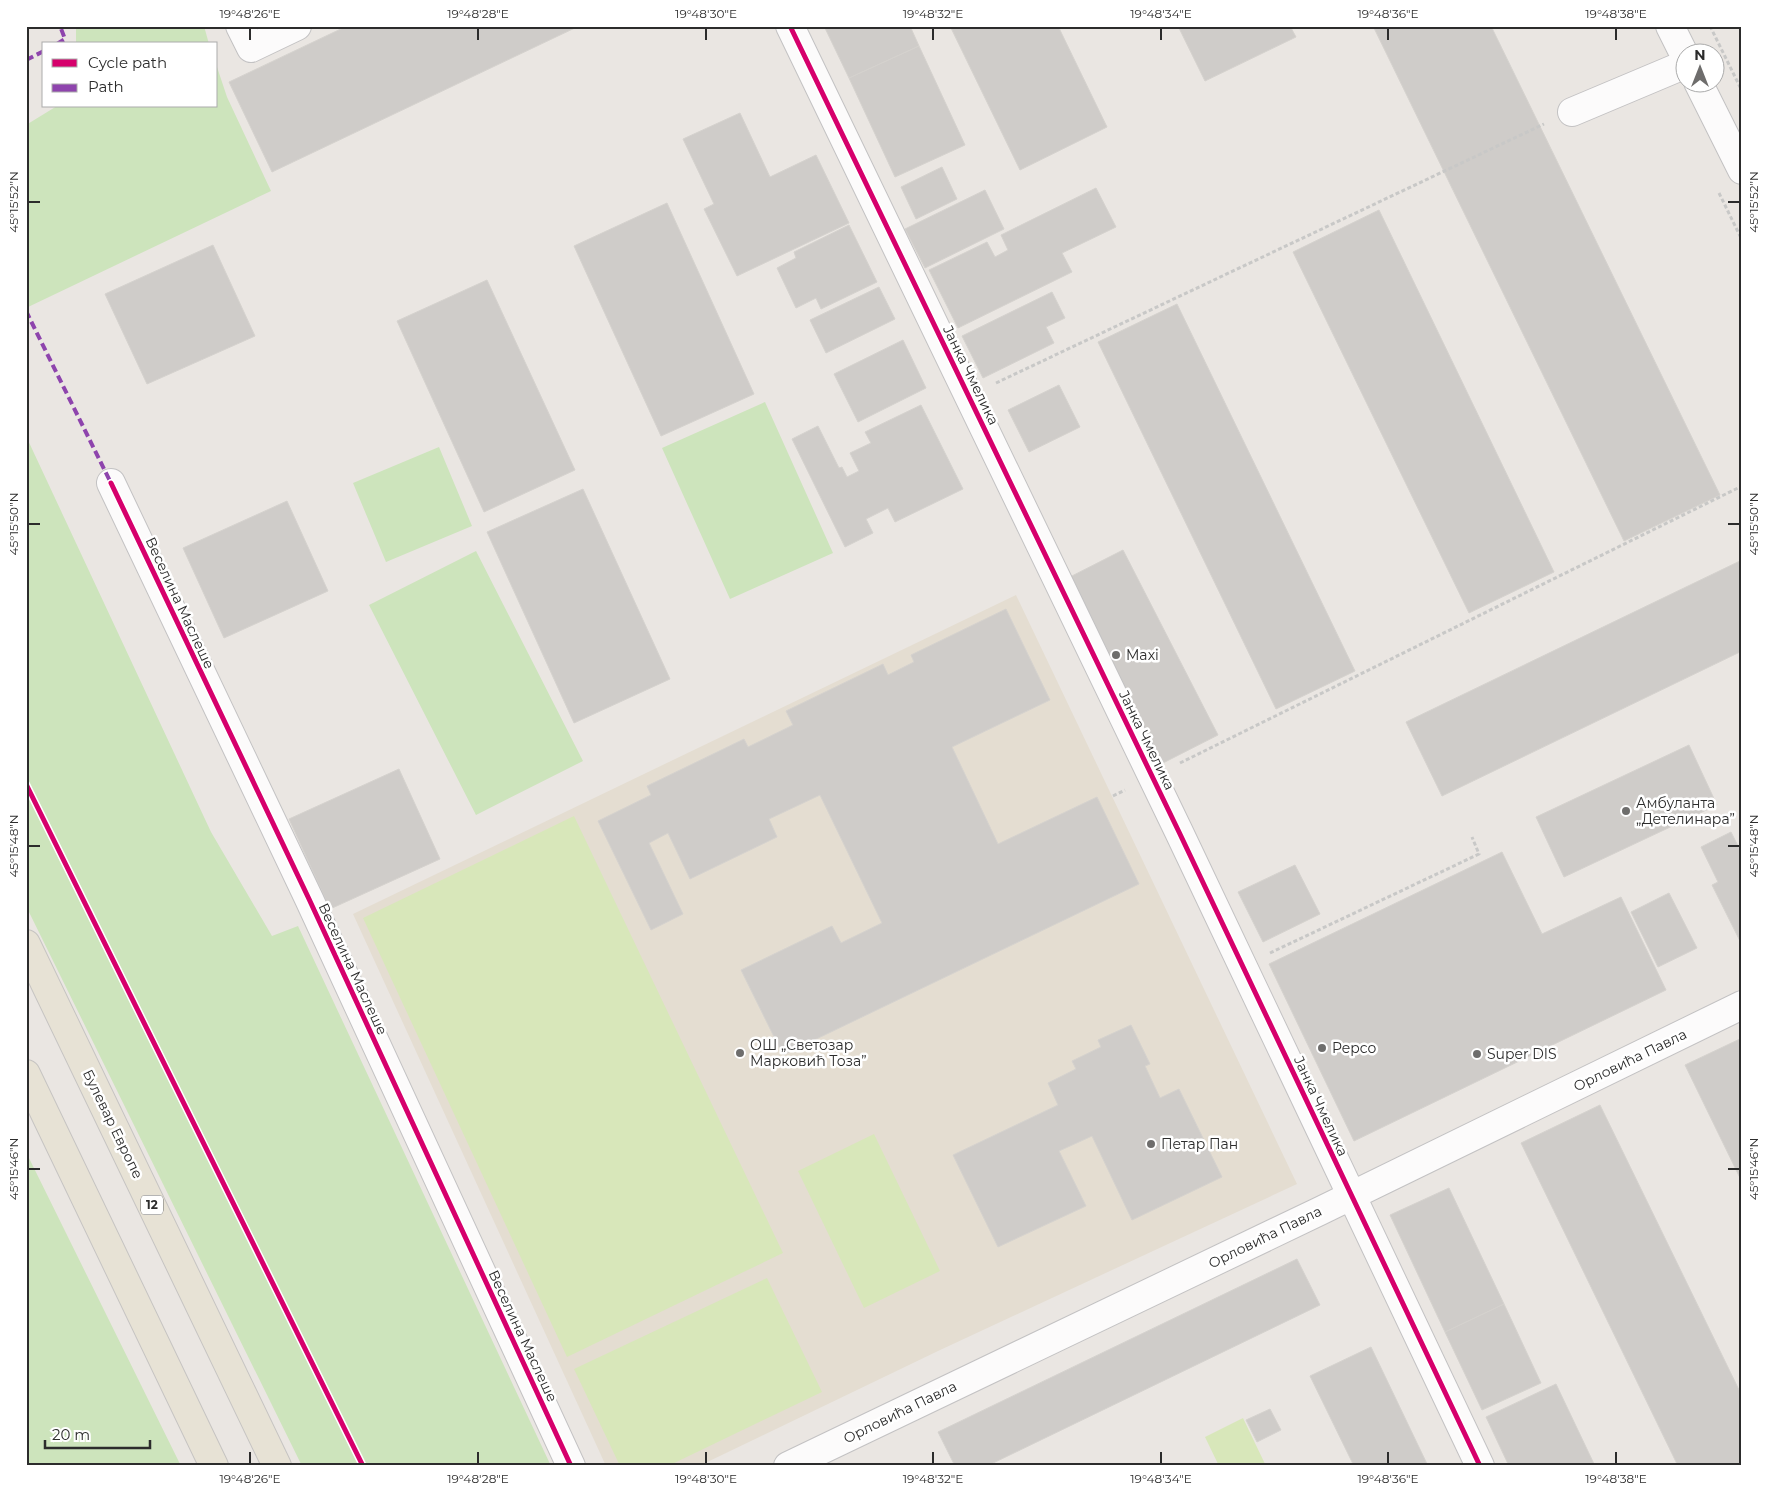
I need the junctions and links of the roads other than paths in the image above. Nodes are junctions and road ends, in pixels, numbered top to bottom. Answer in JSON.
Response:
{"nodes":[{"id":1,"x":240,"y":26,"type":"edge"},
{"id":2,"x":297,"y":26,"type":"edge"},
{"id":3,"x":790,"y":26,"type":"edge"},
{"id":4,"x":1670,"y":26,"type":"edge"},
{"id":5,"x":1678,"y":42,"type":"edge"},
{"id":6,"x":1676,"y":68,"type":"edge"},
{"id":7,"x":1703,"y":92,"type":"edge"},
{"id":8,"x":1572,"y":112,"type":"road end"},
{"id":9,"x":1742,"y":170,"type":"edge"},
{"id":10,"x":111,"y":484,"type":"dead end"},
{"id":11,"x":26,"y":944,"type":"edge"},
{"id":12,"x":1742,"y":1005,"type":"edge"},
{"id":13,"x":26,"y":1074,"type":"edge"},
{"id":14,"x":1351,"y":1196,"type":"junction"},
{"id":15,"x":214,"y":1466,"type":"edge"},
{"id":16,"x":277,"y":1466,"type":"edge"},
{"id":17,"x":571,"y":1466,"type":"edge"},
{"id":18,"x":788,"y":1466,"type":"edge"},
{"id":19,"x":1480,"y":1466,"type":"edge"}],
"edges":[{"from":1,"to":2,"type":"street"},
{"from":3,"to":14,"type":"street","name":"Јанка Чмелика"},
{"from":4,"to":5,"type":"street"},
{"from":6,"to":8,"type":"street"},
{"from":7,"to":9,"type":"street"},
{"from":10,"to":17,"type":"street","name":"Веселина Маслеше"},
{"from":11,"to":16,"type":"main road","name":"Булевар Европе","number":"12"},
{"from":12,"to":14,"type":"street","name":"Орловића Павла"},
{"from":13,"to":15,"type":"main road"},
{"from":14,"to":18,"type":"street","name":"Орловића Павла"},
{"from":14,"to":19,"type":"street","name":"Јанка Чмелика"}]}
